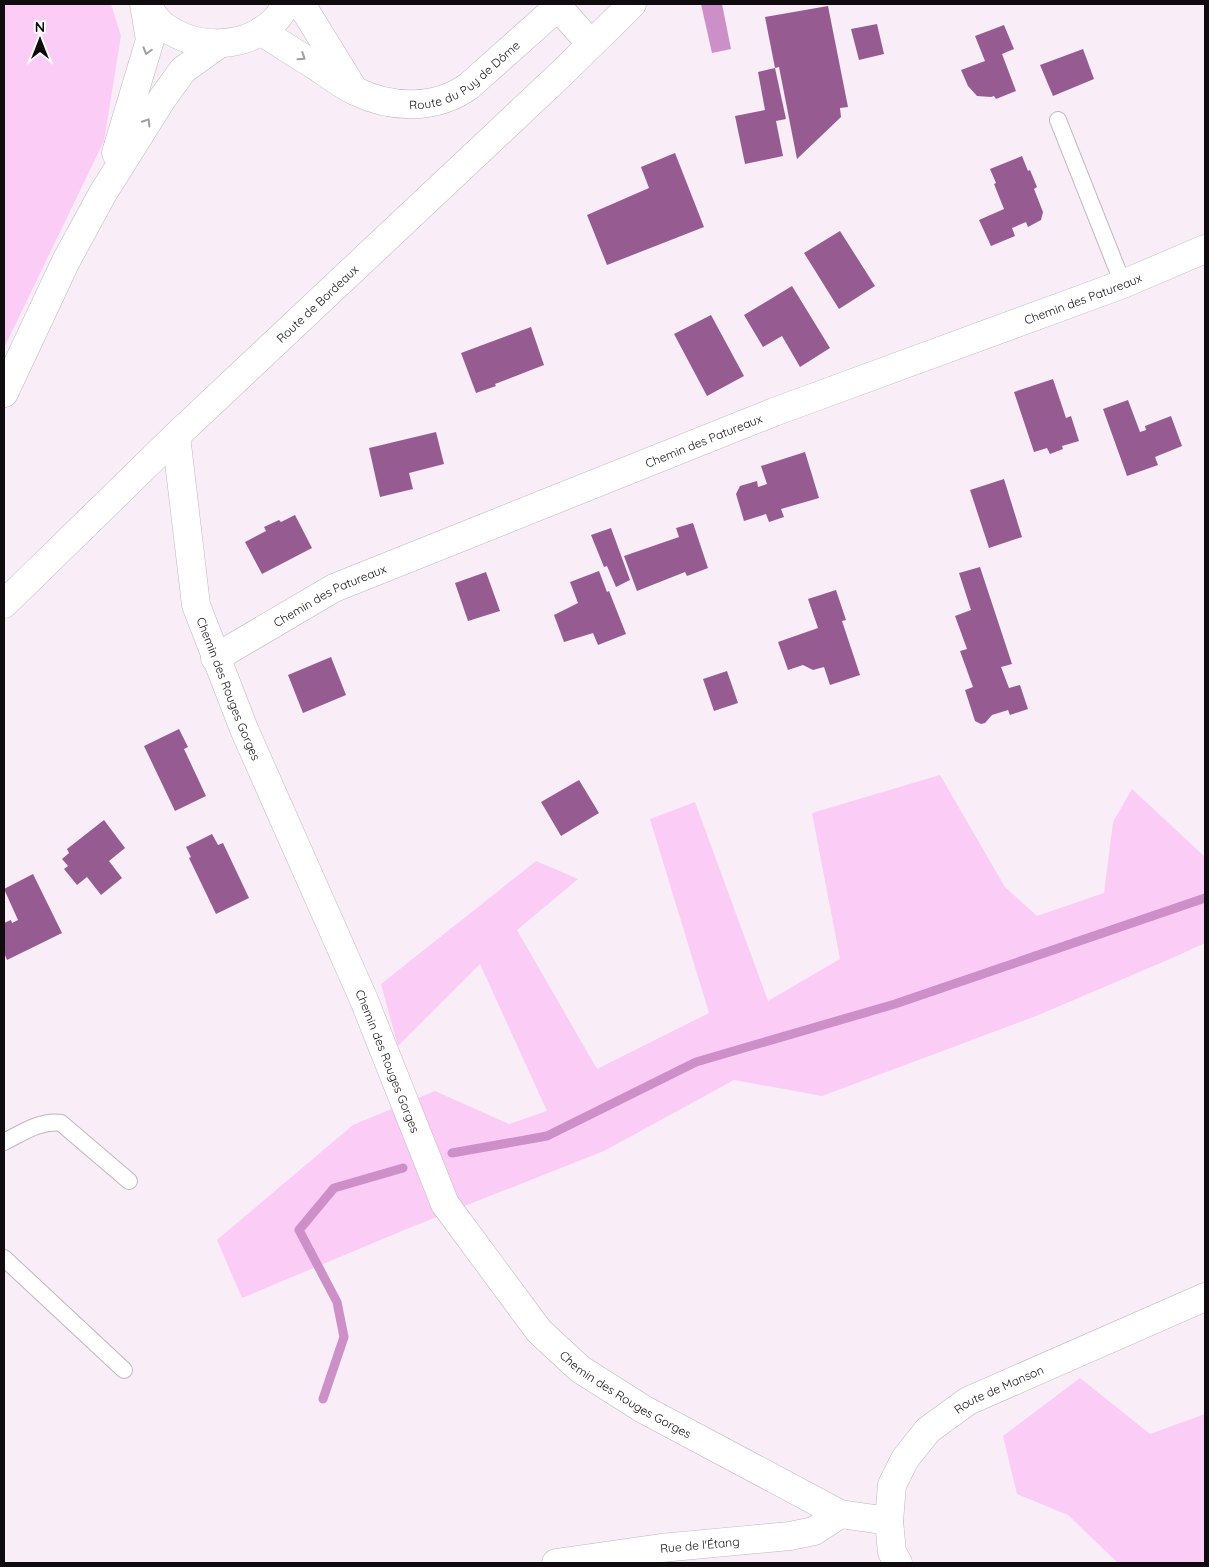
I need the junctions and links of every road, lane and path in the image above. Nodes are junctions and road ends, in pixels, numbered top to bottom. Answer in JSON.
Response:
{"nodes":[{"id":1,"x":144,"y":4,"type":"edge"},
{"id":2,"x":286,"y":4,"type":"edge"},
{"id":3,"x":301,"y":4,"type":"edge"},
{"id":4,"x":632,"y":4,"type":"edge"},
{"id":5,"x":559,"y":5,"type":"edge"},
{"id":6,"x":261,"y":31,"type":"junction"},
{"id":7,"x":219,"y":44,"type":"junction"},
{"id":8,"x":591,"y":44,"type":"junction"},
{"id":9,"x":354,"y":91,"type":"junction"},
{"id":10,"x":1058,"y":120,"type":"dead end"},
{"id":11,"x":103,"y":193,"type":"junction"},
{"id":12,"x":1205,"y":249,"type":"edge"},
{"id":13,"x":1122,"y":284,"type":"junction"},
{"id":14,"x":4,"y":393,"type":"edge"},
{"id":15,"x":176,"y":436,"type":"junction"},
{"id":16,"x":4,"y":604,"type":"edge"},
{"id":17,"x":215,"y":658,"type":"junction"},
{"id":18,"x":4,"y":1142,"type":"edge"},
{"id":19,"x":129,"y":1181,"type":"dead end"},
{"id":20,"x":4,"y":1258,"type":"edge"},
{"id":21,"x":1205,"y":1297,"type":"edge"},
{"id":22,"x":124,"y":1370,"type":"dead end"},
{"id":23,"x":840,"y":1514,"type":"junction"},
{"id":24,"x":889,"y":1521,"type":"junction"},
{"id":25,"x":556,"y":1563,"type":"edge"},
{"id":26,"x":898,"y":1563,"type":"edge"}],
"edges":[{"from":1,"to":7,"type":"street"},
{"from":1,"to":11,"type":"street","one_way":true},
{"from":2,"to":6,"type":"street"},
{"from":3,"to":9,"type":"street"},
{"from":4,"to":8,"type":"street","name":"Route de Bordeaux"},
{"from":5,"to":8,"type":"street"},
{"from":5,"to":9,"type":"street","name":"Route du Puy de Dôme"},
{"from":6,"to":7,"type":"street"},
{"from":6,"to":9,"type":"street","name":"Route du Puy de Dôme","one_way":true},
{"from":11,"to":7,"type":"street","one_way":true},
{"from":8,"to":15,"type":"street","name":"Route de Bordeaux"},
{"from":10,"to":13,"type":"lane"},
{"from":11,"to":14,"type":"street"},
{"from":12,"to":13,"type":"street","name":"Chemin des Patureaux"},
{"from":13,"to":17,"type":"street","name":"Chemin des Patureaux"},
{"from":15,"to":16,"type":"street","name":"Route de Bordeaux"},
{"from":15,"to":17,"type":"street","name":"Chemin des Rouges Gorges"},
{"from":17,"to":23,"type":"street","name":"Chemin des Rouges Gorges"},
{"from":18,"to":19,"type":"lane"},
{"from":20,"to":22,"type":"lane"},
{"from":21,"to":24,"type":"street","name":"Route de Manson"},
{"from":23,"to":24,"type":"street","name":"Chemin des Rouges Gorges"},
{"from":23,"to":25,"type":"street","name":"Rue de l'Étang"},
{"from":24,"to":26,"type":"street","name":"Route de Manson"}]}
